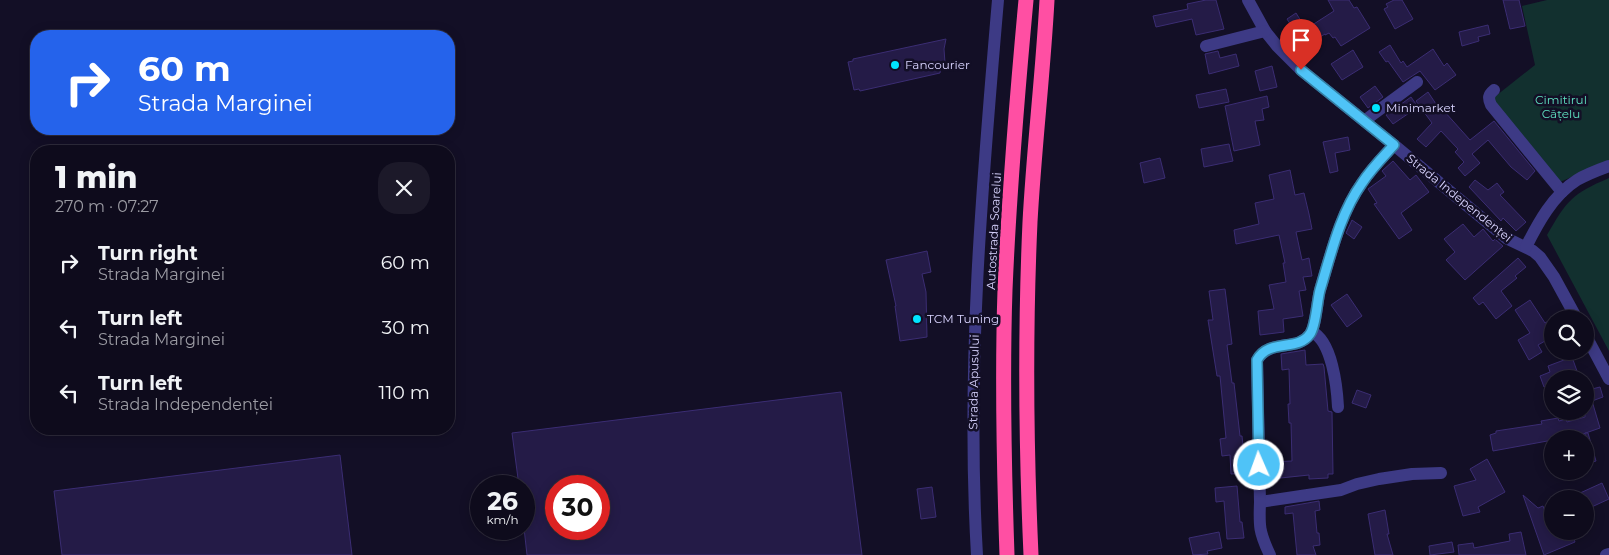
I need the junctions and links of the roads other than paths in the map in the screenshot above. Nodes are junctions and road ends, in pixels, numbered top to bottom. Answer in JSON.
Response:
{"nodes":[{"id":1,"x":998,"y":0,"type":"edge"},
{"id":2,"x":1026,"y":0,"type":"edge"},
{"id":3,"x":1047,"y":0,"type":"edge"},
{"id":4,"x":1248,"y":0,"type":"edge"},
{"id":5,"x":1266,"y":31,"type":"junction"},
{"id":6,"x":1206,"y":46,"type":"dead end"},
{"id":7,"x":1417,"y":82,"type":"dead end"},
{"id":8,"x":1494,"y":90,"type":"dead end"},
{"id":9,"x":1364,"y":121,"type":"junction"},
{"id":10,"x":1394,"y":145,"type":"junction"},
{"id":11,"x":1609,"y":166,"type":"edge"},
{"id":12,"x":1562,"y":192,"type":"junction"},
{"id":13,"x":1526,"y":248,"type":"junction"},
{"id":14,"x":1572,"y":310,"type":"edge"},
{"id":15,"x":1312,"y":332,"type":"junction"},
{"id":16,"x":1594,"y":350,"type":"edge"},
{"id":17,"x":1609,"y":378,"type":"edge"},
{"id":18,"x":1338,"y":407,"type":"dead end"},
{"id":19,"x":1441,"y":473,"type":"dead end"},
{"id":20,"x":1260,"y":502,"type":"junction"},
{"id":21,"x":978,"y":555,"type":"edge"},
{"id":22,"x":1007,"y":555,"type":"edge"},
{"id":23,"x":1031,"y":555,"type":"edge"},
{"id":24,"x":1270,"y":555,"type":"edge"}],
"edges":[{"from":1,"to":21,"type":"street","name":"Strada Apusului"},
{"from":2,"to":22,"type":"highway","name":"Autostrada Soarelui"},
{"from":3,"to":23,"type":"highway"},
{"from":4,"to":5,"type":"street","name":"Strada Independenței"},
{"from":5,"to":6,"type":"street"},
{"from":5,"to":9,"type":"street","name":"Strada Independenței"},
{"from":7,"to":9,"type":"street"},
{"from":8,"to":12,"type":"street"},
{"from":9,"to":10,"type":"street","name":"Strada Independenței"},
{"from":10,"to":13,"type":"street","name":"Strada Independenței"},
{"from":10,"to":15,"type":"street"},
{"from":11,"to":12,"type":"street"},
{"from":12,"to":13,"type":"street"},
{"from":13,"to":14,"type":"street","name":"Strada Independenței"},
{"from":15,"to":18,"type":"street"},
{"from":15,"to":20,"type":"street"},
{"from":16,"to":17,"type":"street"},
{"from":19,"to":20,"type":"street"},
{"from":20,"to":24,"type":"street"}]}
